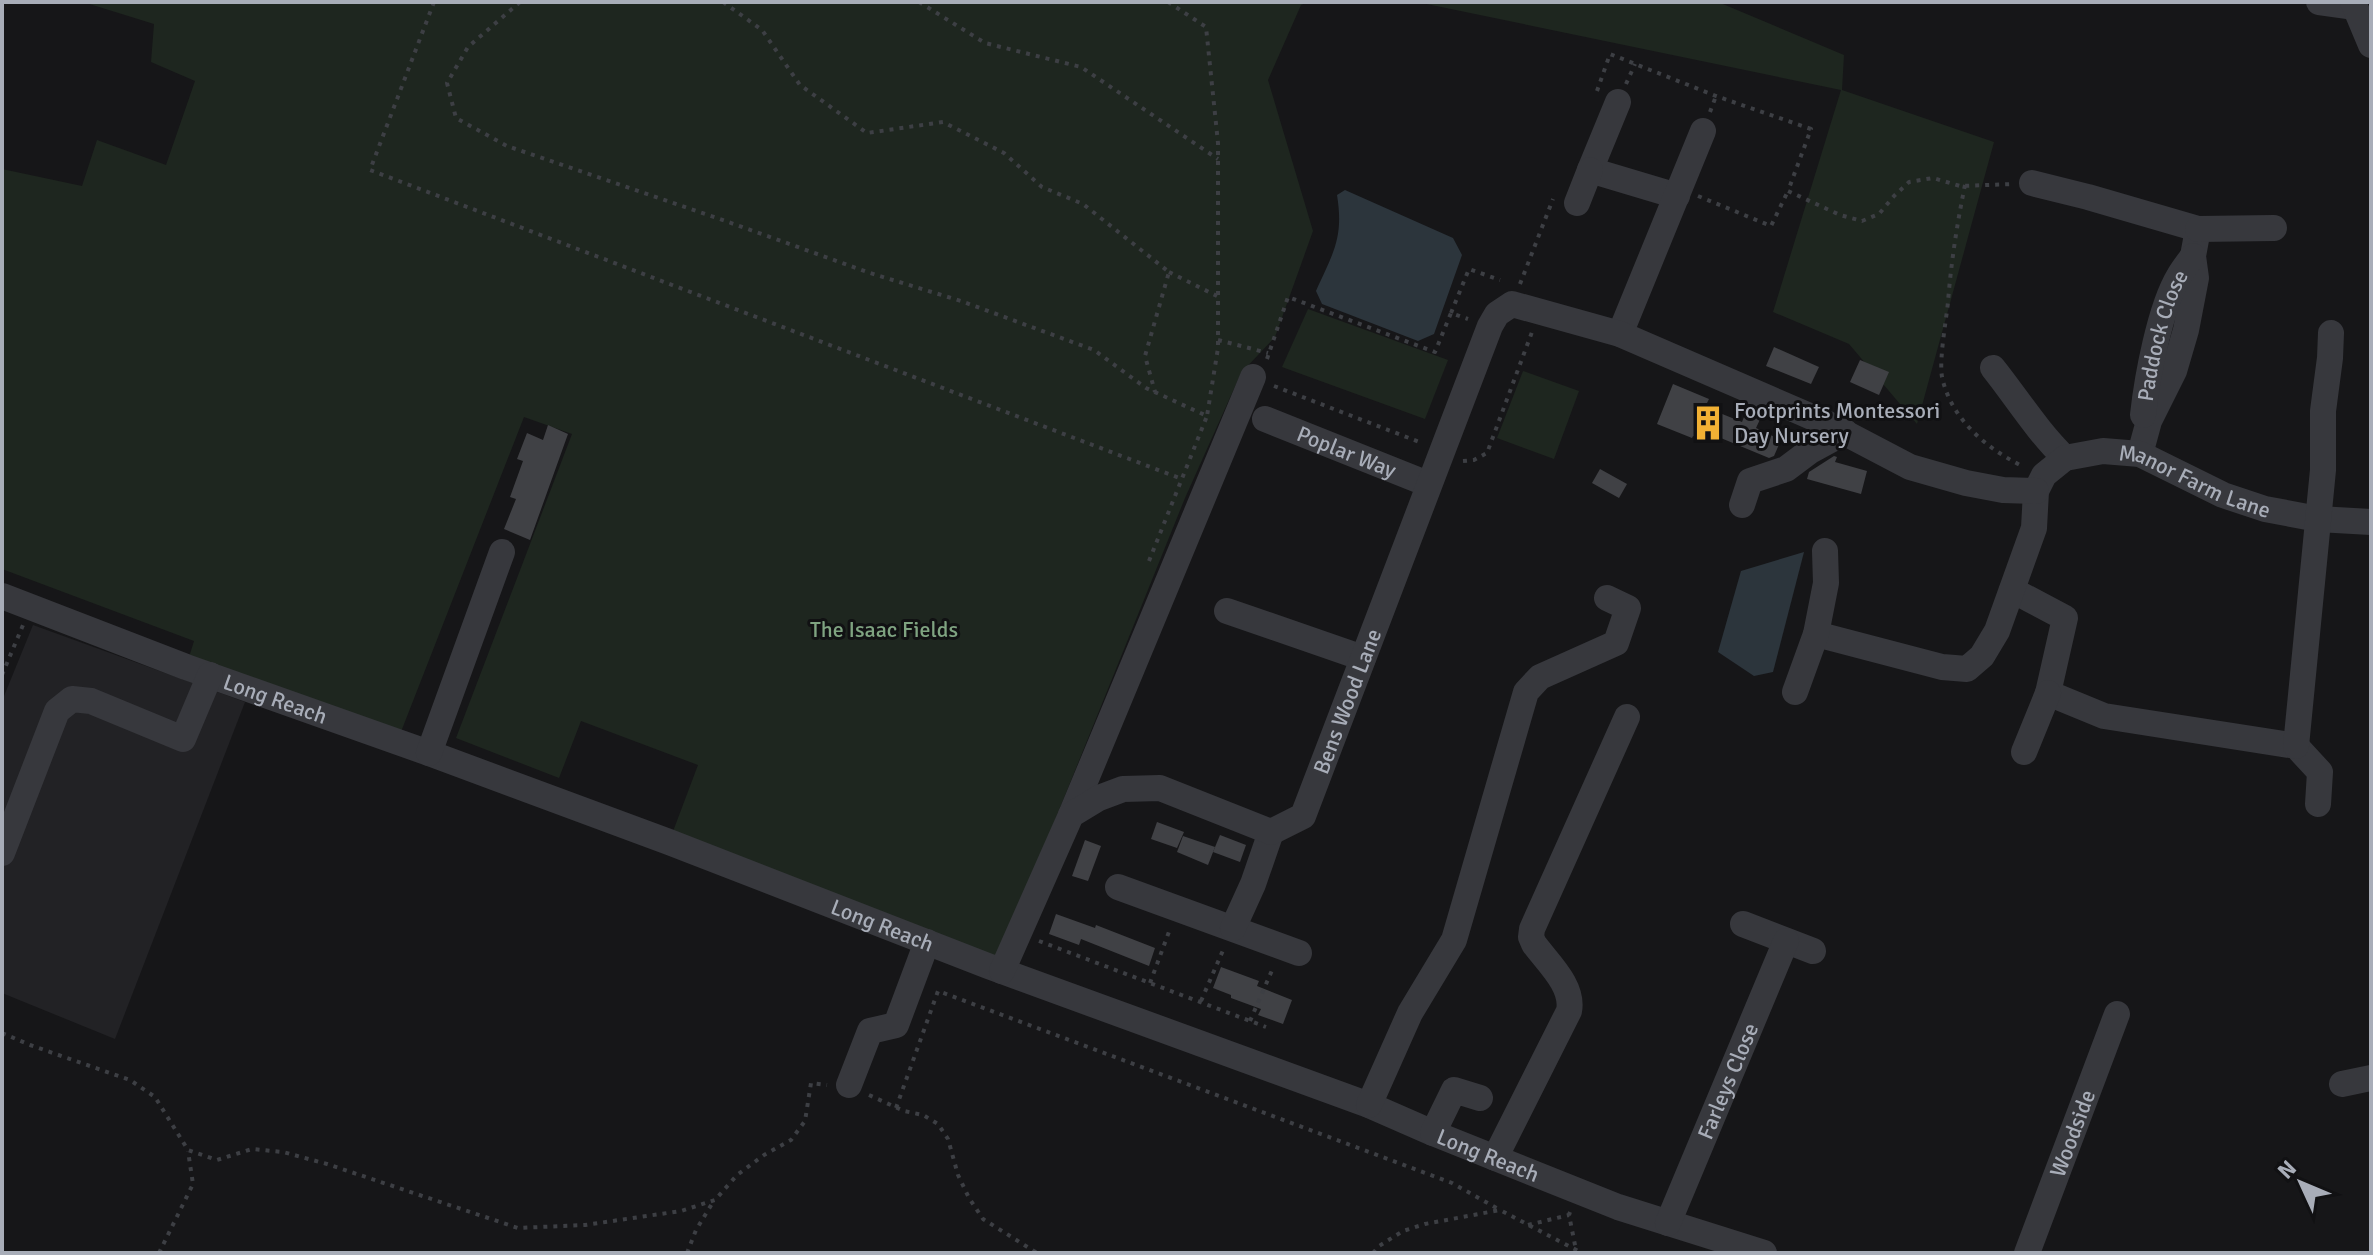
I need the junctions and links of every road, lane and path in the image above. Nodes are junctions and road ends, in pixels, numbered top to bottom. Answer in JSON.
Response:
{"nodes":[{"id":1,"x":434,"y":2,"type":"edge"},
{"id":2,"x":520,"y":2,"type":"edge"},
{"id":3,"x":723,"y":2,"type":"edge"},
{"id":4,"x":919,"y":2,"type":"edge"},
{"id":5,"x":1168,"y":2,"type":"edge"},
{"id":6,"x":2319,"y":2,"type":"edge"},
{"id":7,"x":2354,"y":5,"type":"edge"},
{"id":8,"x":2371,"y":45,"type":"edge"},
{"id":9,"x":1635,"y":64,"type":"junction"},
{"id":10,"x":1618,"y":102,"type":"junction"},
{"id":11,"x":1703,"y":131,"type":"dead end"},
{"id":12,"x":1218,"y":159,"type":"junction"},
{"id":13,"x":1590,"y":170,"type":"junction"},
{"id":14,"x":2032,"y":183,"type":"joint"},
{"id":15,"x":1965,"y":185,"type":"junction"},
{"id":16,"x":1788,"y":191,"type":"junction"},
{"id":17,"x":1679,"y":192,"type":"junction"},
{"id":18,"x":1577,"y":203,"type":"joint"},
{"id":19,"x":2274,"y":228,"type":"dead end"},
{"id":20,"x":2198,"y":229,"type":"junction"},
{"id":21,"x":1169,"y":272,"type":"junction"},
{"id":22,"x":1500,"y":280,"type":"dead end"},
{"id":23,"x":1217,"y":297,"type":"junction"},
{"id":24,"x":1512,"y":304,"type":"junction"},
{"id":25,"x":1540,"y":312,"type":"junction"},
{"id":26,"x":1451,"y":313,"type":"junction"},
{"id":27,"x":1490,"y":326,"type":"junction"},
{"id":28,"x":2331,"y":333,"type":"dead end"},
{"id":29,"x":1620,"y":334,"type":"junction"},
{"id":30,"x":1218,"y":340,"type":"junction"},
{"id":31,"x":1268,"y":353,"type":"junction"},
{"id":32,"x":1993,"y":368,"type":"dead end"},
{"id":33,"x":1256,"y":379,"type":"junction"},
{"id":34,"x":1155,"y":392,"type":"junction"},
{"id":35,"x":1207,"y":416,"type":"junction"},
{"id":36,"x":1265,"y":419,"type":"dead end"},
{"id":37,"x":1845,"y":432,"type":"junction"},
{"id":38,"x":1441,"y":451,"type":"junction"},
{"id":39,"x":2140,"y":454,"type":"junction"},
{"id":40,"x":2065,"y":458,"type":"junction"},
{"id":41,"x":1182,"y":479,"type":"junction"},
{"id":42,"x":2040,"y":483,"type":"junction"},
{"id":43,"x":1428,"y":484,"type":"junction"},
{"id":44,"x":1742,"y":505,"type":"dead end"},
{"id":45,"x":2318,"y":519,"type":"junction"},
{"id":46,"x":2371,"y":522,"type":"edge"},
{"id":47,"x":1825,"y":551,"type":"dead end"},
{"id":48,"x":502,"y":552,"type":"dead end"},
{"id":49,"x":1146,"y":568,"type":"dead end"},
{"id":50,"x":2012,"y":590,"type":"junction"},
{"id":51,"x":2,"y":596,"type":"edge"},
{"id":52,"x":1607,"y":598,"type":"dead end"},
{"id":53,"x":31,"y":606,"type":"junction"},
{"id":54,"x":1227,"y":611,"type":"dead end"},
{"id":55,"x":1816,"y":634,"type":"junction"},
{"id":56,"x":1363,"y":658,"type":"junction"},
{"id":57,"x":2,"y":675,"type":"edge"},
{"id":58,"x":210,"y":675,"type":"junction"},
{"id":59,"x":1795,"y":692,"type":"dead end"},
{"id":60,"x":2048,"y":693,"type":"junction"},
{"id":61,"x":1627,"y":717,"type":"dead end"},
{"id":62,"x":2296,"y":746,"type":"junction"},
{"id":63,"x":2024,"y":752,"type":"dead end"},
{"id":64,"x":429,"y":753,"type":"junction"},
{"id":65,"x":2318,"y":804,"type":"dead end"},
{"id":66,"x":1071,"y":815,"type":"junction"},
{"id":67,"x":1271,"y":832,"type":"junction"},
{"id":68,"x":2,"y":853,"type":"edge"},
{"id":69,"x":1118,"y":887,"type":"dead end"},
{"id":70,"x":1179,"y":908,"type":"junction"},
{"id":71,"x":1743,"y":924,"type":"dead end"},
{"id":72,"x":1233,"y":928,"type":"junction"},
{"id":73,"x":1018,"y":933,"type":"junction"},
{"id":74,"x":1786,"y":941,"type":"junction"},
{"id":75,"x":927,"y":942,"type":"junction"},
{"id":76,"x":1291,"y":950,"type":"joint"},
{"id":77,"x":1813,"y":951,"type":"dead end"},
{"id":78,"x":1002,"y":971,"type":"junction"},
{"id":79,"x":1150,"y":983,"type":"junction"},
{"id":80,"x":1201,"y":1001,"type":"junction"},
{"id":81,"x":2117,"y":1014,"type":"dead end"},
{"id":82,"x":1250,"y":1021,"type":"junction"},
{"id":83,"x":1266,"y":1027,"type":"dead end"},
{"id":84,"x":2,"y":1033,"type":"edge"},
{"id":85,"x":2371,"y":1078,"type":"edge"},
{"id":86,"x":2342,"y":1084,"type":"dead end"},
{"id":87,"x":849,"y":1085,"type":"junction"},
{"id":88,"x":1480,"y":1098,"type":"dead end"},
{"id":89,"x":1369,"y":1105,"type":"junction"},
{"id":90,"x":896,"y":1108,"type":"junction"},
{"id":91,"x":1433,"y":1133,"type":"junction"},
{"id":92,"x":188,"y":1150,"type":"junction"},
{"id":93,"x":1495,"y":1158,"type":"junction"},
{"id":94,"x":715,"y":1200,"type":"junction"},
{"id":95,"x":1574,"y":1204,"type":"junction"},
{"id":96,"x":1500,"y":1210,"type":"junction"},
{"id":97,"x":1668,"y":1223,"type":"junction"},
{"id":98,"x":1528,"y":1225,"type":"junction"},
{"id":99,"x":1579,"y":1252,"type":"edge"},
{"id":100,"x":159,"y":1253,"type":"edge"},
{"id":101,"x":687,"y":1253,"type":"edge"},
{"id":102,"x":1037,"y":1253,"type":"edge"},
{"id":103,"x":1373,"y":1253,"type":"edge"},
{"id":104,"x":1764,"y":1253,"type":"edge"},
{"id":105,"x":2027,"y":1253,"type":"edge"}],
"edges":[{"from":1,"to":41,"type":"path"},
{"from":2,"to":34,"type":"path"},
{"from":3,"to":21,"type":"path"},
{"from":4,"to":12,"type":"path"},
{"from":5,"to":12,"type":"path"},
{"from":6,"to":7,"type":"street"},
{"from":7,"to":8,"type":"street"},
{"from":9,"to":10,"type":"path"},
{"from":9,"to":10,"type":"path"},
{"from":9,"to":16,"type":"path"},
{"from":10,"to":13,"type":"street"},
{"from":11,"to":17,"type":"street"},
{"from":12,"to":23,"type":"path"},
{"from":13,"to":17,"type":"street"},
{"from":13,"to":18,"type":"street"},
{"from":14,"to":15,"type":"path"},
{"from":14,"to":20,"type":"street"},
{"from":15,"to":16,"type":"path"},
{"from":15,"to":42,"type":"path"},
{"from":16,"to":17,"type":"path"},
{"from":17,"to":29,"type":"street"},
{"from":18,"to":24,"type":"path"},
{"from":19,"to":20,"type":"street"},
{"from":20,"to":39,"type":"street","name":"Paddock Close"},
{"from":21,"to":23,"type":"path"},
{"from":21,"to":34,"type":"path"},
{"from":22,"to":26,"type":"path"},
{"from":23,"to":30,"type":"path"},
{"from":24,"to":25,"type":"street"},
{"from":24,"to":27,"type":"street","name":"Bens Wood Lane"},
{"from":25,"to":29,"type":"street"},
{"from":25,"to":38,"type":"path"},
{"from":26,"to":27,"type":"path"},
{"from":26,"to":31,"type":"path"},
{"from":27,"to":38,"type":"street","name":"Bens Wood Lane"},
{"from":28,"to":45,"type":"street"},
{"from":29,"to":37,"type":"street"},
{"from":30,"to":31,"type":"path"},
{"from":30,"to":35,"type":"path"},
{"from":31,"to":33,"type":"path"},
{"from":32,"to":40,"type":"street"},
{"from":33,"to":38,"type":"path"},
{"from":33,"to":66,"type":"street"},
{"from":34,"to":35,"type":"path"},
{"from":35,"to":41,"type":"path"},
{"from":36,"to":43,"type":"street","name":"Poplar Way"},
{"from":37,"to":42,"type":"street"},
{"from":37,"to":44,"type":"street"},
{"from":38,"to":43,"type":"street","name":"Bens Wood Lane"},
{"from":39,"to":40,"type":"street","name":"Manor Farm Lane"},
{"from":39,"to":45,"type":"street","name":"Manor Farm Lane"},
{"from":40,"to":42,"type":"street","name":"Manor Farm Lane"},
{"from":41,"to":49,"type":"path"},
{"from":42,"to":50,"type":"street"},
{"from":43,"to":56,"type":"street","name":"Bens Wood Lane"},
{"from":45,"to":46,"type":"street","name":"Manor Farm Lane"},
{"from":45,"to":62,"type":"street"},
{"from":47,"to":55,"type":"street"},
{"from":48,"to":64,"type":"street"},
{"from":50,"to":55,"type":"street"},
{"from":50,"to":60,"type":"street"},
{"from":51,"to":53,"type":"street","name":"Long Reach"},
{"from":52,"to":89,"type":"street"},
{"from":53,"to":57,"type":"path"},
{"from":53,"to":58,"type":"street","name":"Long Reach"},
{"from":54,"to":56,"type":"street"},
{"from":55,"to":59,"type":"street"},
{"from":56,"to":67,"type":"street","name":"Bens Wood Lane"},
{"from":58,"to":64,"type":"street","name":"Long Reach"},
{"from":58,"to":68,"type":"street"},
{"from":60,"to":62,"type":"street"},
{"from":60,"to":63,"type":"street"},
{"from":61,"to":93,"type":"street"},
{"from":62,"to":65,"type":"street"},
{"from":64,"to":75,"type":"street","name":"Long Reach"},
{"from":66,"to":67,"type":"street"},
{"from":66,"to":73,"type":"street"},
{"from":67,"to":72,"type":"street"},
{"from":69,"to":70,"type":"street"},
{"from":70,"to":72,"type":"street"},
{"from":70,"to":79,"type":"path"},
{"from":71,"to":74,"type":"street"},
{"from":72,"to":76,"type":"street"},
{"from":72,"to":80,"type":"path"},
{"from":73,"to":78,"type":"street"},
{"from":73,"to":79,"type":"path"},
{"from":74,"to":77,"type":"street"},
{"from":74,"to":97,"type":"street","name":"Farleys Close"},
{"from":75,"to":78,"type":"street","name":"Long Reach"},
{"from":75,"to":87,"type":"street"},
{"from":76,"to":82,"type":"path"},
{"from":78,"to":89,"type":"street","name":"Long Reach"},
{"from":79,"to":80,"type":"path"},
{"from":80,"to":82,"type":"path"},
{"from":81,"to":105,"type":"street","name":"Woodside"},
{"from":82,"to":83,"type":"path"},
{"from":84,"to":92,"type":"path"},
{"from":85,"to":86,"type":"street"},
{"from":87,"to":90,"type":"path"},
{"from":87,"to":94,"type":"path"},
{"from":88,"to":91,"type":"street"},
{"from":89,"to":91,"type":"street","name":"Long Reach"},
{"from":90,"to":96,"type":"path"},
{"from":90,"to":102,"type":"path"},
{"from":91,"to":93,"type":"street","name":"Long Reach"},
{"from":92,"to":94,"type":"path"},
{"from":92,"to":100,"type":"path"},
{"from":93,"to":95,"type":"street","name":"Long Reach"},
{"from":94,"to":101,"type":"path"},
{"from":95,"to":97,"type":"street","name":"Long Reach"},
{"from":95,"to":98,"type":"path"},
{"from":95,"to":99,"type":"path"},
{"from":96,"to":98,"type":"path"},
{"from":96,"to":103,"type":"path"},
{"from":97,"to":104,"type":"street","name":"Long Reach"},
{"from":98,"to":99,"type":"path"}]}
